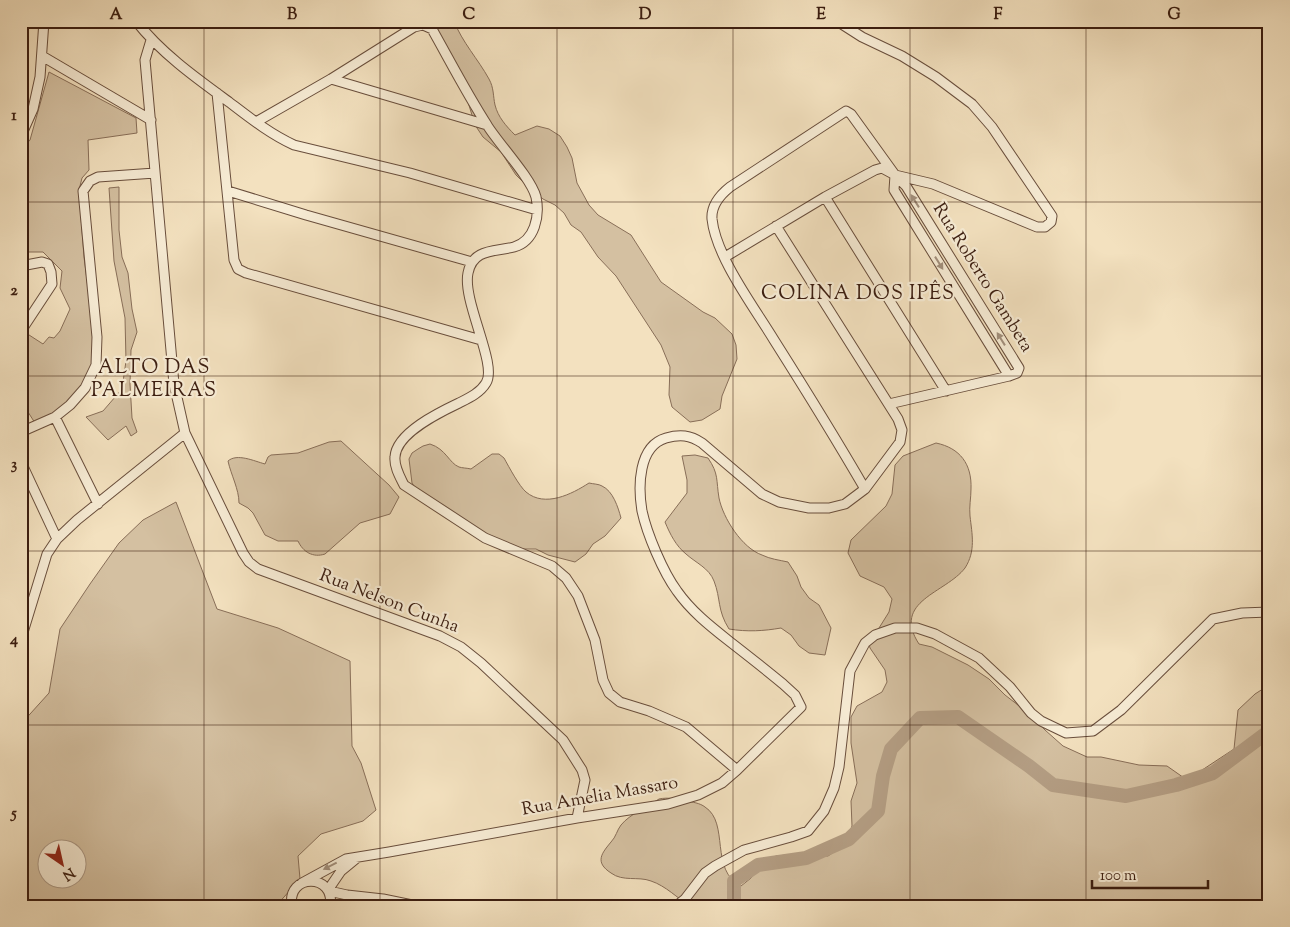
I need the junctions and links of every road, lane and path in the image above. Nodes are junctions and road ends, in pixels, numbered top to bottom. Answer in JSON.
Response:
{"nodes":[{"id":1,"x":44,"y":21,"type":"edge"},
{"id":2,"x":136,"y":21,"type":"edge"},
{"id":3,"x":837,"y":21,"type":"edge"},
{"id":4,"x":151,"y":40,"type":"junction"},
{"id":5,"x":42,"y":56,"type":"junction"},
{"id":6,"x":331,"y":79,"type":"junction"},
{"id":7,"x":217,"y":94,"type":"junction"},
{"id":8,"x":151,"y":120,"type":"junction"},
{"id":9,"x":256,"y":122,"type":"junction"},
{"id":10,"x":487,"y":125,"type":"junction"},
{"id":11,"x":21,"y":136,"type":"edge"},
{"id":12,"x":155,"y":173,"type":"junction"},
{"id":13,"x":895,"y":175,"type":"junction"},
{"id":14,"x":228,"y":191,"type":"junction"},
{"id":15,"x":825,"y":197,"type":"junction"},
{"id":16,"x":537,"y":210,"type":"junction"},
{"id":17,"x":776,"y":226,"type":"junction"},
{"id":18,"x":725,"y":257,"type":"junction"},
{"id":19,"x":472,"y":262,"type":"junction"},
{"id":20,"x":21,"y":266,"type":"edge"},
{"id":21,"x":21,"y":332,"type":"edge"},
{"id":22,"x":482,"y":340,"type":"junction"},
{"id":23,"x":946,"y":391,"type":"junction"},
{"id":24,"x":889,"y":404,"type":"junction"},
{"id":25,"x":55,"y":417,"type":"junction"},
{"id":26,"x":21,"y":432,"type":"edge"},
{"id":27,"x":185,"y":433,"type":"junction"},
{"id":28,"x":21,"y":462,"type":"edge"},
{"id":29,"x":865,"y":489,"type":"junction"},
{"id":30,"x":98,"y":504,"type":"junction"},
{"id":31,"x":57,"y":539,"type":"junction"},
{"id":32,"x":21,"y":592,"type":"edge"},
{"id":33,"x":30,"y":609,"type":"junction"},
{"id":34,"x":1269,"y":612,"type":"edge"},
{"id":35,"x":22,"y":633,"type":"edge"},
{"id":36,"x":737,"y":770,"type":"junction"},
{"id":37,"x":577,"y":818,"type":"junction"},
{"id":38,"x":361,"y":855,"type":"junction"},
{"id":39,"x":302,"y":883,"type":"junction"},
{"id":40,"x":328,"y":891,"type":"junction"},
{"id":41,"x":292,"y":901,"type":"edge"},
{"id":42,"x":390,"y":901,"type":"junction"},
{"id":43,"x":284,"y":906,"type":"edge"},
{"id":44,"x":330,"y":906,"type":"edge"},
{"id":45,"x":378,"y":906,"type":"edge"},
{"id":46,"x":417,"y":906,"type":"edge"},
{"id":47,"x":676,"y":906,"type":"edge"}],
"edges":[{"from":1,"to":5,"type":"street"},
{"from":2,"to":4,"type":"street"},
{"from":3,"to":13,"type":"street"},
{"from":4,"to":7,"type":"street"},
{"from":4,"to":8,"type":"street"},
{"from":5,"to":8,"type":"street"},
{"from":5,"to":11,"type":"street"},
{"from":6,"to":9,"type":"street"},
{"from":6,"to":10,"type":"street"},
{"from":6,"to":10,"type":"street"},
{"from":7,"to":9,"type":"street"},
{"from":7,"to":14,"type":"street"},
{"from":8,"to":12,"type":"street"},
{"from":9,"to":16,"type":"street"},
{"from":10,"to":16,"type":"street"},
{"from":12,"to":25,"type":"street"},
{"from":12,"to":27,"type":"street"},
{"from":13,"to":15,"type":"street"},
{"from":13,"to":18,"type":"street"},
{"from":13,"to":23,"type":"street","name":"Rua Roberto Gambeta"},
{"from":14,"to":19,"type":"street"},
{"from":14,"to":22,"type":"street"},
{"from":15,"to":17,"type":"street"},
{"from":15,"to":23,"type":"street"},
{"from":16,"to":19,"type":"street"},
{"from":17,"to":18,"type":"street"},
{"from":17,"to":24,"type":"street"},
{"from":18,"to":29,"type":"street"},
{"from":19,"to":22,"type":"street"},
{"from":20,"to":21,"type":"street"},
{"from":22,"to":36,"type":"street"},
{"from":23,"to":24,"type":"street"},
{"from":24,"to":29,"type":"street"},
{"from":25,"to":26,"type":"street"},
{"from":25,"to":30,"type":"street"},
{"from":27,"to":30,"type":"street"},
{"from":27,"to":37,"type":"street","name":"Rua Nelson Cunha"},
{"from":28,"to":31,"type":"street"},
{"from":29,"to":36,"type":"street","name":"Rua Amelia Massaro"},
{"from":30,"to":31,"type":"street"},
{"from":31,"to":33,"type":"street"},
{"from":32,"to":33,"type":"street"},
{"from":33,"to":35,"type":"street"},
{"from":34,"to":47,"type":"street"},
{"from":36,"to":37,"type":"street","name":"Rua Amelia Massaro"},
{"from":37,"to":38,"type":"street","name":"Rua Amelia Massaro"},
{"from":38,"to":39,"type":"street","name":"Rua Amelia Massaro","one_way":true},
{"from":38,"to":40,"type":"street"},
{"from":39,"to":40,"type":"street"},
{"from":39,"to":41,"type":"street"},
{"from":40,"to":42,"type":"street"},
{"from":40,"to":44,"type":"street"},
{"from":41,"to":43,"type":"street"},
{"from":42,"to":45,"type":"street"},
{"from":42,"to":46,"type":"street"}]}
